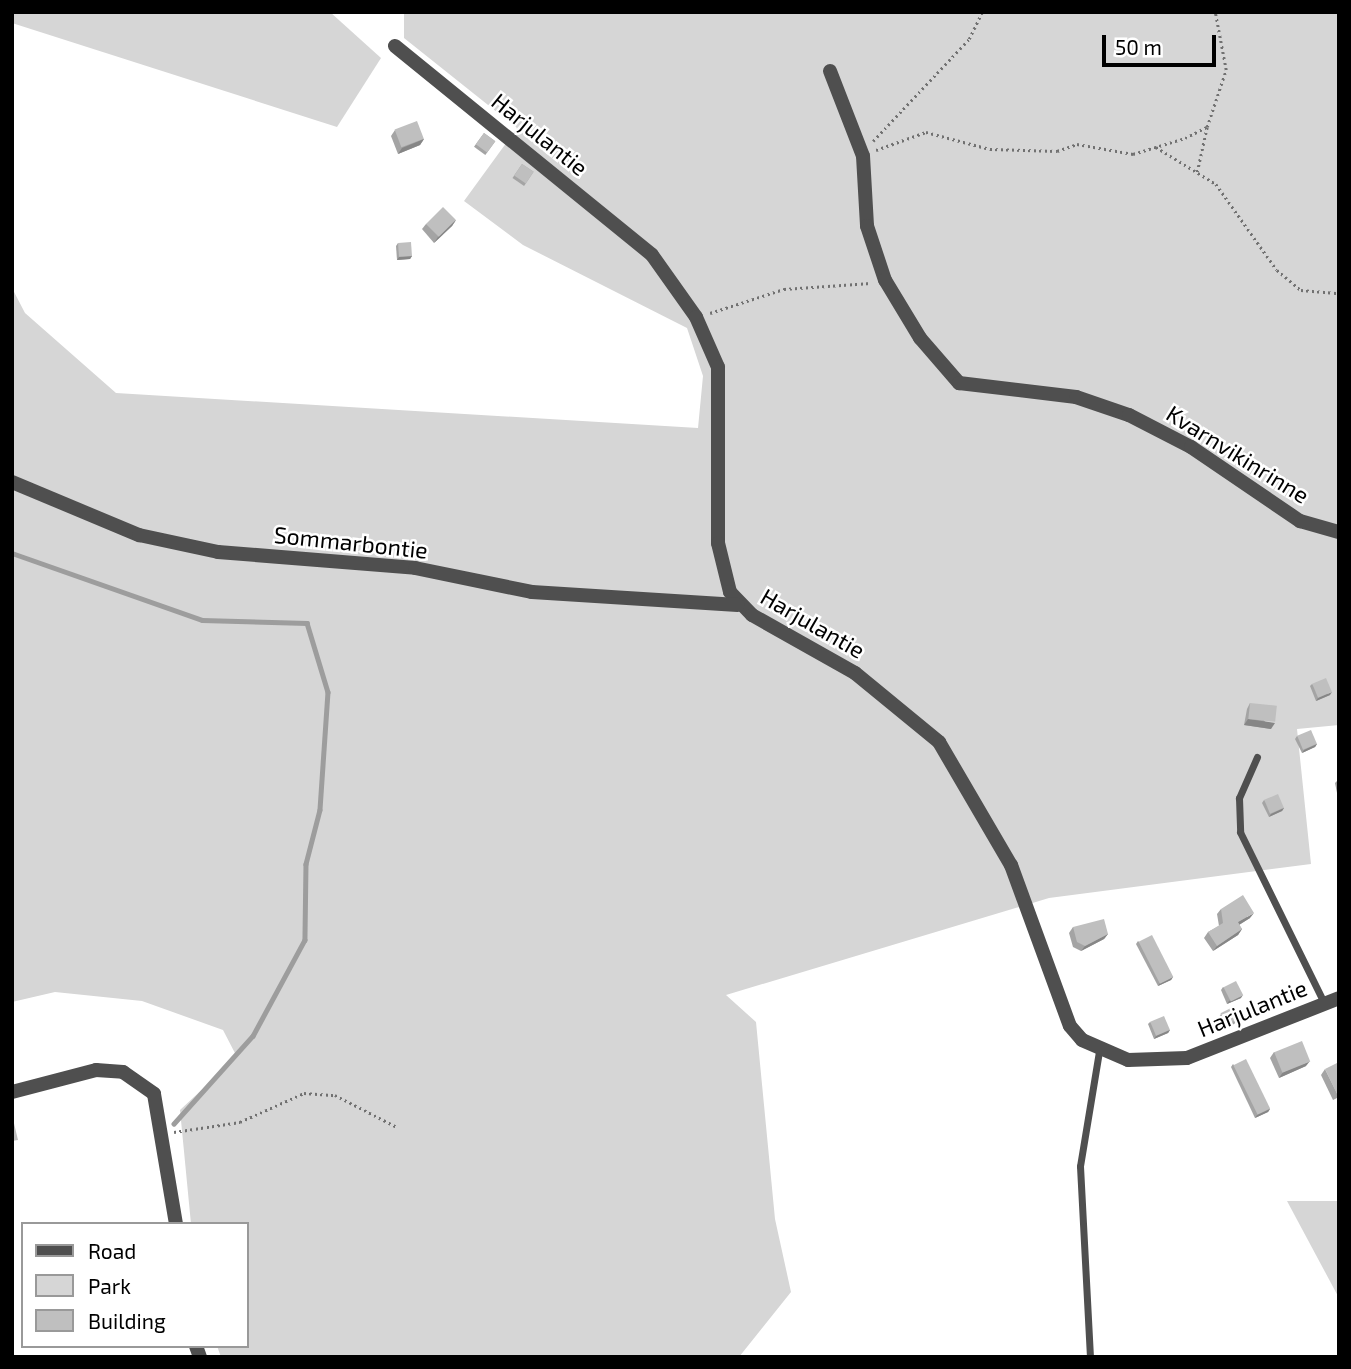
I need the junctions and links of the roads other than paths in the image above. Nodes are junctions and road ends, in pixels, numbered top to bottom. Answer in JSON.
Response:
{"nodes":[{"id":1,"x":395,"y":46,"type":"dead end"},
{"id":2,"x":830,"y":71,"type":"dead end"},
{"id":3,"x":12,"y":482,"type":"edge"},
{"id":4,"x":1339,"y":532,"type":"edge"},
{"id":5,"x":738,"y":605,"type":"junction"},
{"id":6,"x":1257,"y":757,"type":"dead end"},
{"id":7,"x":1339,"y":998,"type":"edge"},
{"id":8,"x":1324,"y":1003,"type":"junction"},
{"id":9,"x":1099,"y":1051,"type":"junction"},
{"id":10,"x":12,"y":1093,"type":"edge"},
{"id":11,"x":176,"y":1222,"type":"edge"},
{"id":12,"x":1090,"y":1357,"type":"edge"}],
"edges":[{"from":1,"to":5,"type":"street","name":"Harjulantie"},
{"from":2,"to":4,"type":"street","name":"Kvarnvikinrinne"},
{"from":3,"to":5,"type":"street","name":"Sommarbontie"},
{"from":5,"to":9,"type":"street","name":"Harjulantie"},
{"from":6,"to":8,"type":"lane"},
{"from":7,"to":8,"type":"street","name":"Harjulantie"},
{"from":8,"to":9,"type":"street","name":"Harjulantie"},
{"from":9,"to":12,"type":"lane"},
{"from":10,"to":11,"type":"street"}]}
